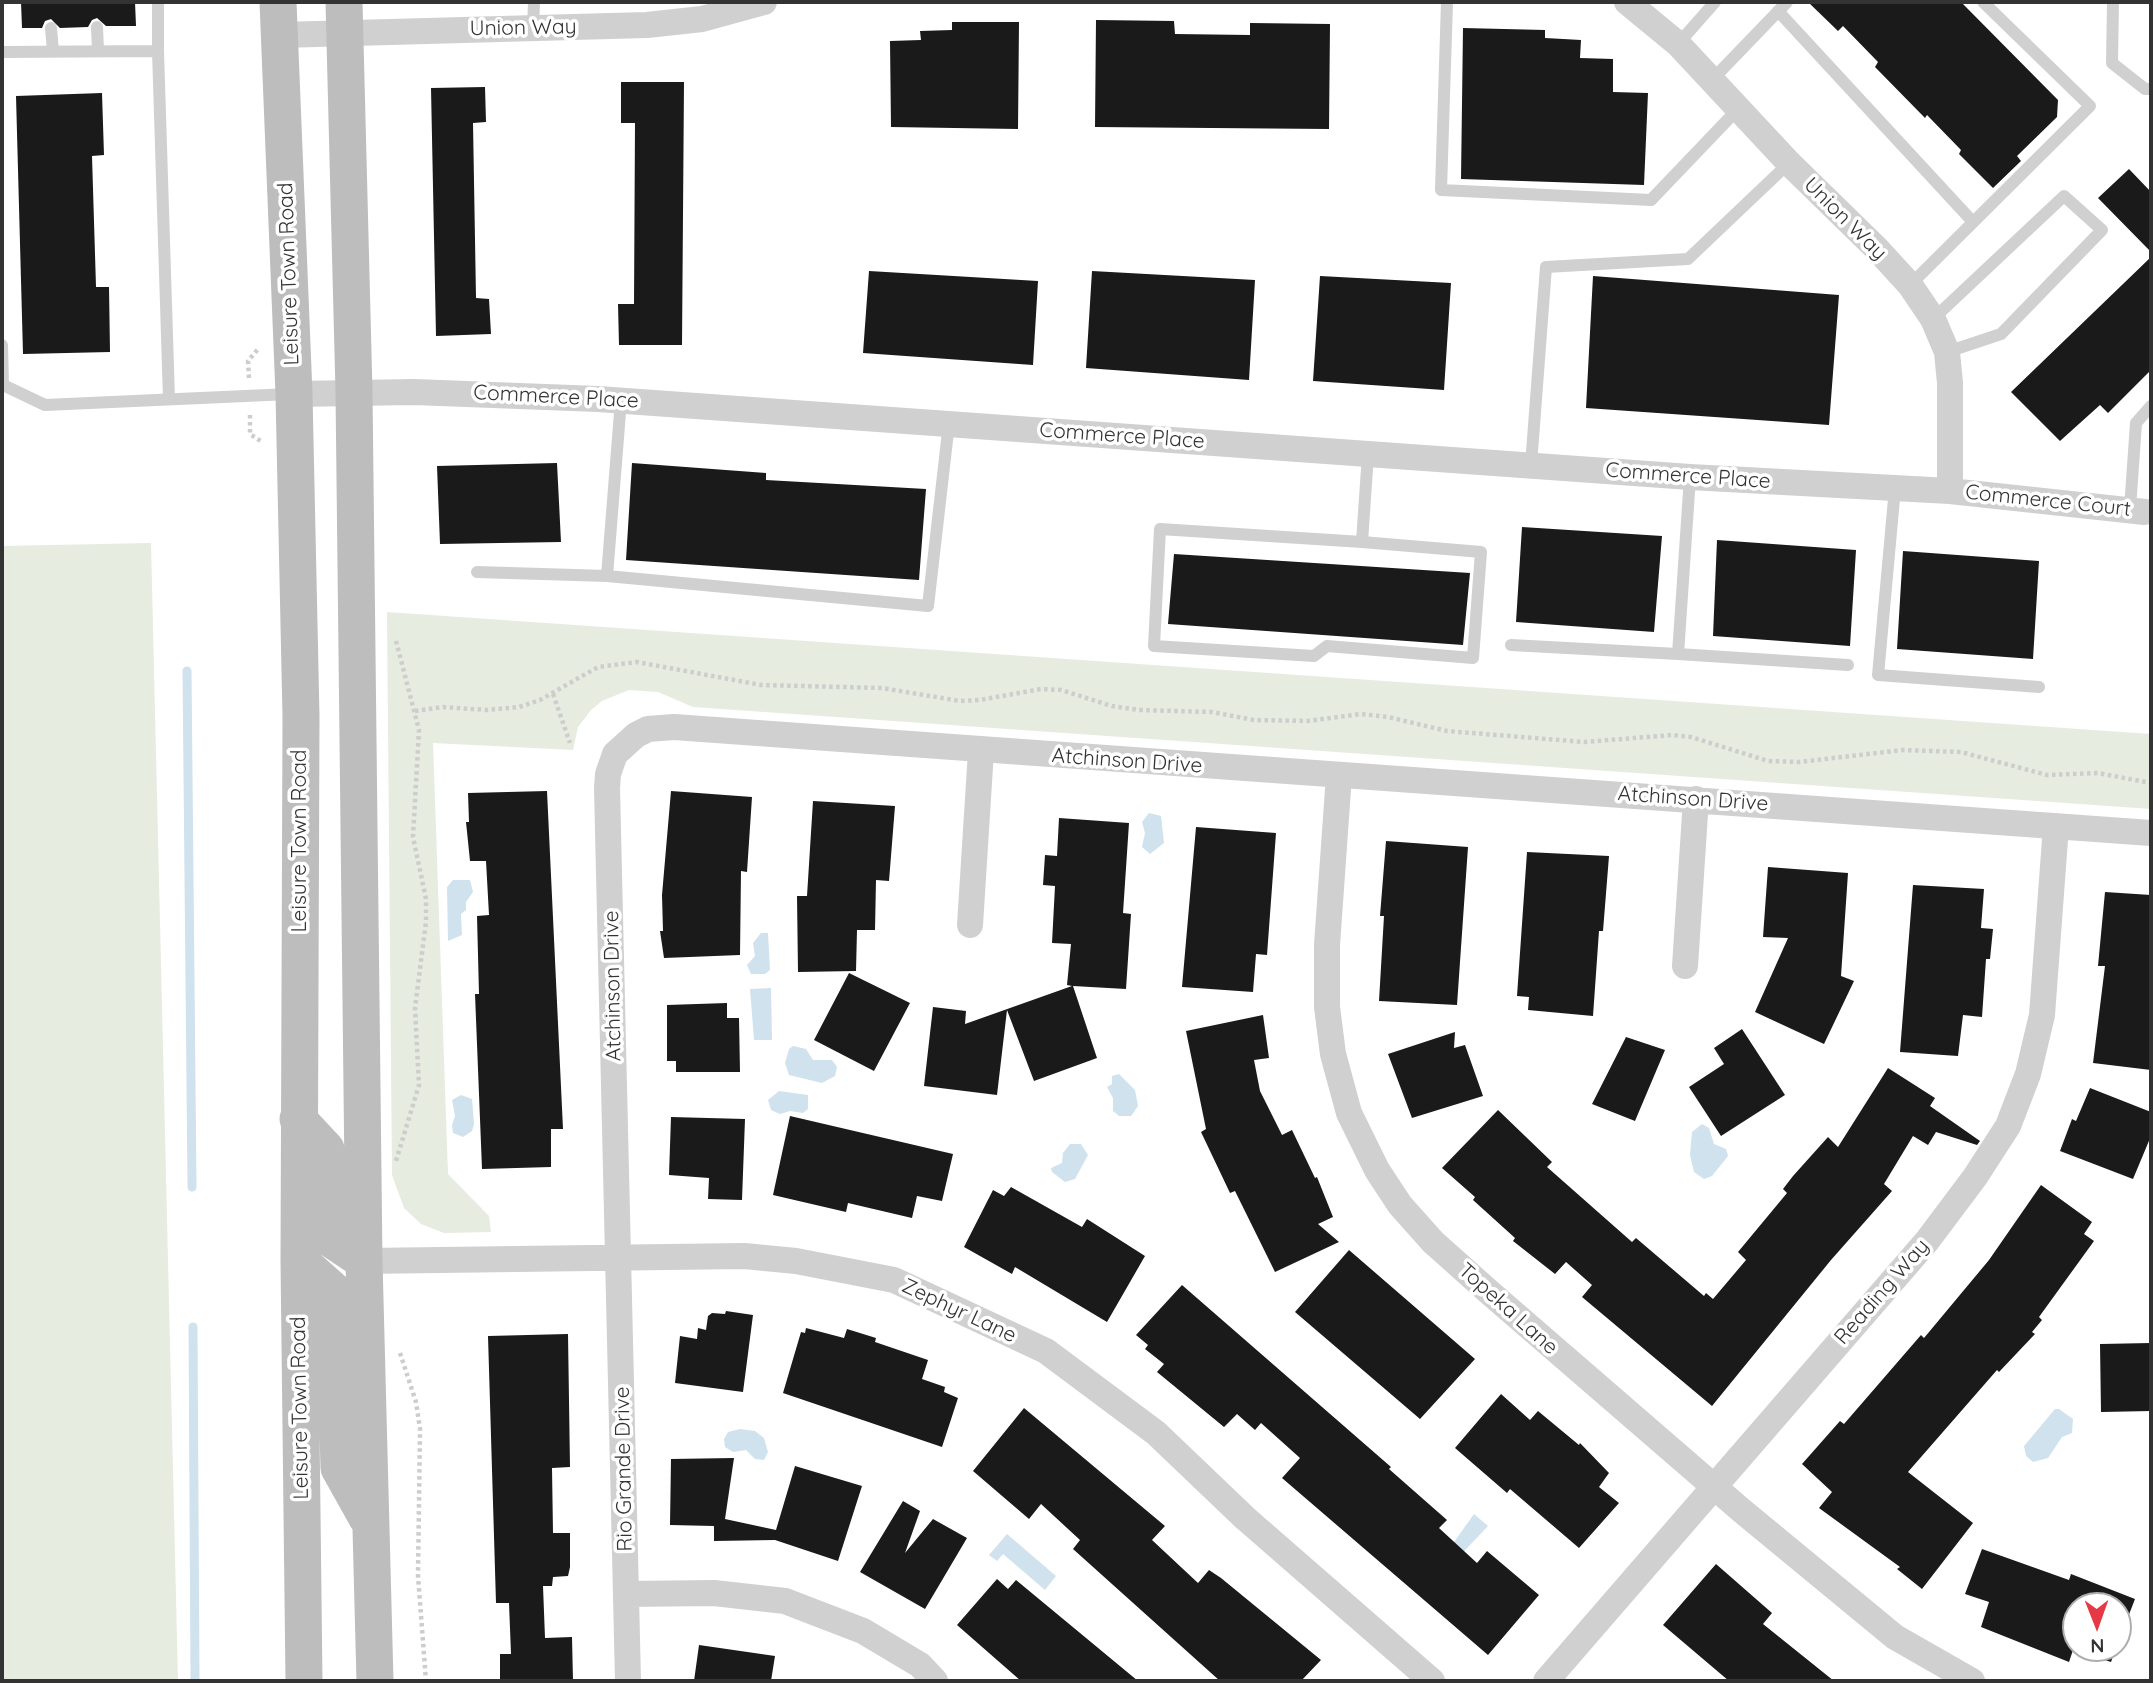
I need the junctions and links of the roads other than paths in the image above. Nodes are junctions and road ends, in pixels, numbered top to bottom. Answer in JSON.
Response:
{"nodes":[{"id":1,"x":158,"y":2,"type":"edge"},
{"id":2,"x":764,"y":2,"type":"edge"},
{"id":3,"x":1447,"y":2,"type":"edge"},
{"id":4,"x":1627,"y":2,"type":"edge"},
{"id":5,"x":1716,"y":2,"type":"edge"},
{"id":6,"x":1983,"y":2,"type":"edge"},
{"id":7,"x":2113,"y":2,"type":"edge"},
{"id":8,"x":1782,"y":6,"type":"edge"},
{"id":9,"x":533,"y":14,"type":"edge"},
{"id":10,"x":345,"y":17,"type":"edge"},
{"id":11,"x":279,"y":18,"type":"edge"},
{"id":12,"x":97,"y":27,"type":"dead end"},
{"id":13,"x":51,"y":28,"type":"dead end"},
{"id":14,"x":1678,"y":44,"type":"junction"},
{"id":15,"x":52,"y":51,"type":"junction"},
{"id":16,"x":98,"y":51,"type":"junction"},
{"id":17,"x":158,"y":51,"type":"junction"},
{"id":18,"x":2,"y":52,"type":"edge"},
{"id":19,"x":1711,"y":81,"type":"junction"},
{"id":20,"x":2151,"y":89,"type":"edge"},
{"id":21,"x":1738,"y":109,"type":"junction"},
{"id":22,"x":1789,"y":163,"type":"junction"},
{"id":23,"x":1973,"y":222,"type":"junction"},
{"id":24,"x":1910,"y":285,"type":"junction"},
{"id":25,"x":1933,"y":319,"type":"junction"},
{"id":26,"x":2,"y":345,"type":"edge"},
{"id":27,"x":1947,"y":352,"type":"junction"},
{"id":28,"x":354,"y":391,"type":"junction"},
{"id":29,"x":294,"y":394,"type":"junction"},
{"id":30,"x":169,"y":399,"type":"junction"},
{"id":31,"x":621,"y":400,"type":"junction"},
{"id":32,"x":2151,"y":406,"type":"edge"},
{"id":33,"x":949,"y":422,"type":"junction"},
{"id":34,"x":1368,"y":454,"type":"junction"},
{"id":35,"x":1531,"y":465,"type":"junction"},
{"id":36,"x":1690,"y":477,"type":"junction"},
{"id":37,"x":1895,"y":488,"type":"junction"},
{"id":38,"x":1950,"y":491,"type":"junction"},
{"id":39,"x":2138,"y":510,"type":"joint"},
{"id":40,"x":1362,"y":542,"type":"junction"},
{"id":41,"x":477,"y":572,"type":"dead end"},
{"id":42,"x":607,"y":576,"type":"junction"},
{"id":43,"x":1511,"y":645,"type":"dead end"},
{"id":44,"x":1678,"y":654,"type":"junction"},
{"id":45,"x":1849,"y":665,"type":"dead end"},
{"id":46,"x":2039,"y":687,"type":"dead end"},
{"id":47,"x":981,"y":751,"type":"junction"},
{"id":48,"x":1339,"y":775,"type":"junction"},
{"id":49,"x":1696,"y":799,"type":"junction"},
{"id":50,"x":2056,"y":826,"type":"junction"},
{"id":51,"x":2151,"y":833,"type":"edge"},
{"id":52,"x":970,"y":925,"type":"dead end"},
{"id":53,"x":1685,"y":966,"type":"dead end"},
{"id":54,"x":298,"y":1119,"type":"junction"},
{"id":55,"x":619,"y":1256,"type":"junction"},
{"id":56,"x":299,"y":1261,"type":"junction"},
{"id":57,"x":364,"y":1261,"type":"junction"},
{"id":58,"x":1713,"y":1487,"type":"junction"},
{"id":59,"x":370,"y":1525,"type":"junction"},
{"id":60,"x":626,"y":1594,"type":"junction"},
{"id":61,"x":304,"y":1681,"type":"edge"},
{"id":62,"x":375,"y":1681,"type":"edge"},
{"id":63,"x":628,"y":1681,"type":"edge"},
{"id":64,"x":935,"y":1681,"type":"edge"},
{"id":65,"x":1432,"y":1681,"type":"edge"},
{"id":66,"x":1546,"y":1681,"type":"edge"},
{"id":67,"x":1972,"y":1681,"type":"edge"}],
"edges":[{"from":1,"to":17,"type":"lane"},
{"from":2,"to":9,"type":"street","name":"Union Way"},
{"from":3,"to":21,"type":"lane"},
{"from":4,"to":14,"type":"street","name":"Union Way"},
{"from":5,"to":14,"type":"lane"},
{"from":6,"to":23,"type":"lane"},
{"from":7,"to":20,"type":"lane"},
{"from":8,"to":19,"type":"lane"},
{"from":8,"to":23,"type":"lane"},
{"from":9,"to":10,"type":"street","name":"Union Way"},
{"from":10,"to":11,"type":"street","name":"Union Way"},
{"from":10,"to":28,"type":"main road"},
{"from":11,"to":29,"type":"main road","name":"Leisure Town Road"},
{"from":12,"to":16,"type":"lane"},
{"from":13,"to":15,"type":"lane"},
{"from":14,"to":19,"type":"street","name":"Union Way"},
{"from":15,"to":16,"type":"lane"},
{"from":15,"to":18,"type":"lane"},
{"from":16,"to":17,"type":"lane"},
{"from":17,"to":30,"type":"lane"},
{"from":19,"to":21,"type":"street","name":"Union Way"},
{"from":21,"to":22,"type":"street","name":"Union Way"},
{"from":22,"to":24,"type":"street","name":"Union Way"},
{"from":22,"to":35,"type":"lane"},
{"from":23,"to":24,"type":"lane"},
{"from":24,"to":25,"type":"street","name":"Union Way"},
{"from":25,"to":27,"type":"street","name":"Union Way"},
{"from":25,"to":27,"type":"lane"},
{"from":26,"to":30,"type":"lane"},
{"from":27,"to":38,"type":"street","name":"Union Way"},
{"from":28,"to":29,"type":"street","name":"Commerce Place"},
{"from":28,"to":31,"type":"street","name":"Commerce Place"},
{"from":28,"to":57,"type":"main road"},
{"from":29,"to":30,"type":"lane"},
{"from":29,"to":54,"type":"main road","name":"Leisure Town Road"},
{"from":31,"to":33,"type":"street","name":"Commerce Place"},
{"from":31,"to":42,"type":"lane"},
{"from":32,"to":39,"type":"lane"},
{"from":33,"to":34,"type":"street","name":"Commerce Place"},
{"from":33,"to":42,"type":"lane"},
{"from":34,"to":35,"type":"street","name":"Commerce Place"},
{"from":34,"to":40,"type":"lane"},
{"from":35,"to":36,"type":"street","name":"Commerce Place"},
{"from":36,"to":37,"type":"street","name":"Commerce Place"},
{"from":36,"to":44,"type":"lane"},
{"from":37,"to":38,"type":"street","name":"Commerce Place"},
{"from":37,"to":46,"type":"lane"},
{"from":38,"to":39,"type":"street","name":"Commerce Court"},
{"from":40,"to":40,"type":"lane"},
{"from":41,"to":42,"type":"lane"},
{"from":43,"to":44,"type":"lane"},
{"from":44,"to":45,"type":"lane"},
{"from":47,"to":48,"type":"street","name":"Atchinson Drive"},
{"from":47,"to":52,"type":"street"},
{"from":47,"to":55,"type":"street","name":"Atchinson Drive"},
{"from":48,"to":49,"type":"street","name":"Atchinson Drive"},
{"from":48,"to":58,"type":"street","name":"Topeka Lane"},
{"from":49,"to":50,"type":"street","name":"Atchinson Drive"},
{"from":49,"to":53,"type":"street"},
{"from":50,"to":51,"type":"street","name":"Atchinson Drive"},
{"from":50,"to":58,"type":"street","name":"Reading Way"},
{"from":54,"to":56,"type":"main road","name":"Leisure Town Road"},
{"from":54,"to":57,"type":"main road"},
{"from":55,"to":57,"type":"street","name":"Zephyr Lane"},
{"from":55,"to":60,"type":"street","name":"Rio Grande Drive"},
{"from":55,"to":65,"type":"street","name":"Zephyr Lane"},
{"from":56,"to":59,"type":"main road"},
{"from":56,"to":61,"type":"main road","name":"Leisure Town Road"},
{"from":57,"to":59,"type":"main road"},
{"from":58,"to":66,"type":"street","name":"Reading Way"},
{"from":58,"to":67,"type":"street","name":"Topeka Lane"},
{"from":59,"to":62,"type":"main road"},
{"from":60,"to":63,"type":"street","name":"Rio Grande Drive"},
{"from":60,"to":64,"type":"street"}]}
